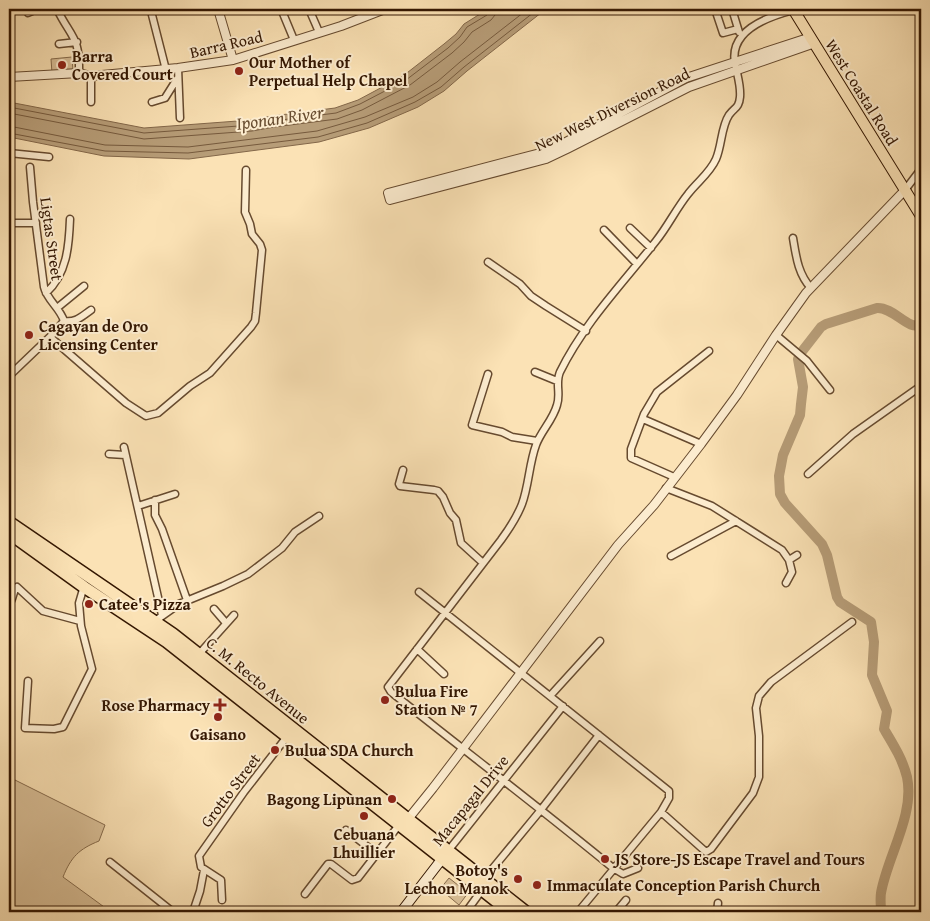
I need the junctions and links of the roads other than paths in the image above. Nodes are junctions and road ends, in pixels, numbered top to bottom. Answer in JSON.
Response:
{"nodes":[{"id":1,"x":37,"y":9,"type":"edge"},
{"id":2,"x":57,"y":9,"type":"edge"},
{"id":3,"x":218,"y":9,"type":"edge"},
{"id":4,"x":309,"y":9,"type":"edge"},
{"id":5,"x":385,"y":9,"type":"edge"},
{"id":6,"x":714,"y":9,"type":"edge"},
{"id":7,"x":732,"y":9,"type":"edge"},
{"id":8,"x":794,"y":10,"type":"edge"},
{"id":9,"x":282,"y":11,"type":"dead end"},
{"id":10,"x":28,"y":13,"type":"dead end"},
{"id":11,"x":152,"y":15,"type":"dead end"},
{"id":12,"x":738,"y":30,"type":"junction"},
{"id":13,"x":319,"y":32,"type":"junction"},
{"id":14,"x":742,"y":38,"type":"junction"},
{"id":15,"x":294,"y":40,"type":"junction"},
{"id":16,"x":813,"y":40,"type":"junction"},
{"id":17,"x":77,"y":42,"type":"junction"},
{"id":18,"x":59,"y":44,"type":"dead end"},
{"id":19,"x":233,"y":60,"type":"junction"},
{"id":20,"x":736,"y":66,"type":"junction"},
{"id":21,"x":178,"y":68,"type":"junction"},
{"id":22,"x":166,"y":70,"type":"junction"},
{"id":23,"x":79,"y":73,"type":"junction"},
{"id":24,"x":91,"y":76,"type":"junction"},
{"id":25,"x":9,"y":77,"type":"edge"},
{"id":26,"x":178,"y":78,"type":"junction"},
{"id":27,"x":91,"y":102,"type":"dead end"},
{"id":28,"x":152,"y":102,"type":"dead end"},
{"id":29,"x":180,"y":118,"type":"dead end"},
{"id":30,"x":9,"y":152,"type":"edge"},
{"id":31,"x":48,"y":157,"type":"dead end"},
{"id":32,"x":30,"y":167,"type":"dead end"},
{"id":33,"x":921,"y":169,"type":"edge"},
{"id":34,"x":246,"y":170,"type":"dead end"},
{"id":35,"x":905,"y":190,"type":"junction"},
{"id":36,"x":389,"y":196,"type":"dead end"},
{"id":37,"x":921,"y":216,"type":"edge"},
{"id":38,"x":70,"y":219,"type":"dead end"},
{"id":39,"x":9,"y":222,"type":"edge"},
{"id":40,"x":36,"y":222,"type":"junction"},
{"id":41,"x":630,"y":228,"type":"dead end"},
{"id":42,"x":604,"y":230,"type":"dead end"},
{"id":43,"x":793,"y":238,"type":"dead end"},
{"id":44,"x":651,"y":248,"type":"junction"},
{"id":45,"x":488,"y":262,"type":"dead end"},
{"id":46,"x":637,"y":264,"type":"junction"},
{"id":47,"x":84,"y":286,"type":"dead end"},
{"id":48,"x":811,"y":288,"type":"junction"},
{"id":49,"x":46,"y":293,"type":"junction"},
{"id":50,"x":56,"y":308,"type":"junction"},
{"id":51,"x":91,"y":310,"type":"dead end"},
{"id":52,"x":64,"y":321,"type":"junction"},
{"id":53,"x":586,"y":330,"type":"junction"},
{"id":54,"x":776,"y":334,"type":"junction"},
{"id":55,"x":50,"y":337,"type":"junction"},
{"id":56,"x":709,"y":351,"type":"dead end"},
{"id":57,"x":535,"y":372,"type":"dead end"},
{"id":58,"x":488,"y":374,"type":"dead end"},
{"id":59,"x":9,"y":376,"type":"edge"},
{"id":60,"x":557,"y":381,"type":"junction"},
{"id":61,"x":921,"y":386,"type":"edge"},
{"id":62,"x":830,"y":390,"type":"dead end"},
{"id":63,"x":643,"y":419,"type":"junction"},
{"id":64,"x":537,"y":441,"type":"junction"},
{"id":65,"x":701,"y":444,"type":"junction"},
{"id":66,"x":124,"y":447,"type":"dead end"},
{"id":67,"x":109,"y":454,"type":"dead end"},
{"id":68,"x":125,"y":455,"type":"junction"},
{"id":69,"x":402,"y":470,"type":"dead end"},
{"id":70,"x":808,"y":474,"type":"dead end"},
{"id":71,"x":674,"y":477,"type":"junction"},
{"id":72,"x":666,"y":488,"type":"junction"},
{"id":73,"x":175,"y":494,"type":"dead end"},
{"id":74,"x":155,"y":500,"type":"junction"},
{"id":75,"x":138,"y":506,"type":"junction"},
{"id":76,"x":319,"y":516,"type":"dead end"},
{"id":77,"x":736,"y":521,"type":"junction"},
{"id":78,"x":9,"y":522,"type":"edge"},
{"id":79,"x":9,"y":533,"type":"edge"},
{"id":80,"x":797,"y":555,"type":"dead end"},
{"id":81,"x":671,"y":556,"type":"dead end"},
{"id":82,"x":790,"y":560,"type":"junction"},
{"id":83,"x":483,"y":563,"type":"junction"},
{"id":84,"x":86,"y":582,"type":"junction"},
{"id":85,"x":786,"y":584,"type":"dead end"},
{"id":86,"x":419,"y":592,"type":"dead end"},
{"id":87,"x":187,"y":600,"type":"junction"},
{"id":88,"x":9,"y":604,"type":"edge"},
{"id":89,"x":214,"y":609,"type":"dead end"},
{"id":90,"x":446,"y":614,"type":"junction"},
{"id":91,"x":234,"y":615,"type":"dead end"},
{"id":92,"x":159,"y":618,"type":"junction"},
{"id":93,"x":80,"y":621,"type":"junction"},
{"id":94,"x":852,"y":622,"type":"dead end"},
{"id":95,"x":226,"y":623,"type":"junction"},
{"id":96,"x":600,"y":642,"type":"dead end"},
{"id":97,"x":417,"y":650,"type":"junction"},
{"id":98,"x":199,"y":654,"type":"junction"},
{"id":99,"x":444,"y":674,"type":"dead end"},
{"id":100,"x":520,"y":674,"type":"junction"},
{"id":101,"x":28,"y":681,"type":"dead end"},
{"id":102,"x":550,"y":696,"type":"junction"},
{"id":103,"x":563,"y":706,"type":"junction"},
{"id":104,"x":290,"y":733,"type":"junction"},
{"id":105,"x":599,"y":735,"type":"junction"},
{"id":106,"x":462,"y":749,"type":"junction"},
{"id":107,"x":505,"y":780,"type":"junction"},
{"id":108,"x":540,"y":811,"type":"junction"},
{"id":109,"x":661,"y":812,"type":"junction"},
{"id":110,"x":404,"y":822,"type":"junction"},
{"id":111,"x":346,"y":830,"type":"dead end"},
{"id":112,"x":377,"y":854,"type":"junction"},
{"id":113,"x":445,"y":855,"type":"junction"},
{"id":114,"x":110,"y":862,"type":"dead end"},
{"id":115,"x":613,"y":868,"type":"junction"},
{"id":116,"x":638,"y":868,"type":"dead end"},
{"id":117,"x":204,"y":870,"type":"junction"},
{"id":118,"x":484,"y":879,"type":"junction"},
{"id":119,"x":482,"y":890,"type":"junction"},
{"id":120,"x":304,"y":894,"type":"dead end"},
{"id":121,"x":222,"y":900,"type":"dead end"},
{"id":122,"x":626,"y":900,"type":"dead end"},
{"id":123,"x":718,"y":903,"type":"dead end"},
{"id":124,"x":173,"y":912,"type":"edge"},
{"id":125,"x":193,"y":912,"type":"edge"},
{"id":126,"x":402,"y":912,"type":"edge"},
{"id":127,"x":466,"y":912,"type":"edge"},
{"id":128,"x":510,"y":912,"type":"edge"},
{"id":129,"x":526,"y":912,"type":"edge"},
{"id":130,"x":578,"y":912,"type":"edge"},
{"id":131,"x":616,"y":912,"type":"edge"},
{"id":132,"x":717,"y":912,"type":"edge"}],
"edges":[{"from":1,"to":10,"type":"street"},
{"from":2,"to":17,"type":"street"},
{"from":3,"to":19,"type":"street"},
{"from":4,"to":13,"type":"street"},
{"from":5,"to":13,"type":"street","name":"Barra Road"},
{"from":6,"to":12,"type":"street"},
{"from":7,"to":12,"type":"street"},
{"from":8,"to":14,"type":"street"},
{"from":8,"to":16,"type":"main road","name":"West Coastal Road"},
{"from":9,"to":15,"type":"street"},
{"from":11,"to":22,"type":"street"},
{"from":12,"to":14,"type":"street"},
{"from":13,"to":15,"type":"street","name":"Barra Road"},
{"from":14,"to":20,"type":"street"},
{"from":15,"to":19,"type":"street","name":"Barra Road"},
{"from":16,"to":20,"type":"street","name":"New West Diversion Road"},
{"from":16,"to":35,"type":"main road","name":"West Coastal Road"},
{"from":17,"to":18,"type":"street"},
{"from":17,"to":23,"type":"street"},
{"from":19,"to":21,"type":"street","name":"Barra Road"},
{"from":20,"to":36,"type":"street","name":"New West Diversion Road"},
{"from":20,"to":44,"type":"street"},
{"from":21,"to":22,"type":"street","name":"Barra Road"},
{"from":21,"to":26,"type":"street"},
{"from":22,"to":24,"type":"street","name":"Barra Road"},
{"from":23,"to":24,"type":"street","name":"Barra Road"},
{"from":23,"to":25,"type":"street","name":"Barra Road"},
{"from":24,"to":27,"type":"street"},
{"from":26,"to":28,"type":"street"},
{"from":26,"to":29,"type":"street"},
{"from":30,"to":31,"type":"street"},
{"from":32,"to":40,"type":"street","name":"Ligtas Street"},
{"from":33,"to":35,"type":"street"},
{"from":34,"to":55,"type":"street"},
{"from":35,"to":37,"type":"main road","name":"West Coastal Road"},
{"from":35,"to":48,"type":"street"},
{"from":38,"to":49,"type":"street"},
{"from":39,"to":40,"type":"street"},
{"from":40,"to":49,"type":"street","name":"Ligtas Street"},
{"from":41,"to":44,"type":"street"},
{"from":42,"to":46,"type":"street"},
{"from":43,"to":48,"type":"street"},
{"from":44,"to":46,"type":"street"},
{"from":45,"to":53,"type":"street"},
{"from":46,"to":53,"type":"street"},
{"from":47,"to":50,"type":"street"},
{"from":48,"to":54,"type":"street"},
{"from":49,"to":50,"type":"street","name":"Ligtas Street"},
{"from":50,"to":52,"type":"street","name":"Ligtas Street"},
{"from":51,"to":52,"type":"street"},
{"from":52,"to":55,"type":"street"},
{"from":53,"to":60,"type":"street"},
{"from":54,"to":62,"type":"street"},
{"from":54,"to":65,"type":"street"},
{"from":55,"to":59,"type":"street"},
{"from":56,"to":63,"type":"street"},
{"from":57,"to":60,"type":"street"},
{"from":58,"to":64,"type":"street"},
{"from":60,"to":64,"type":"street"},
{"from":61,"to":70,"type":"street"},
{"from":63,"to":65,"type":"street"},
{"from":63,"to":71,"type":"street"},
{"from":64,"to":83,"type":"street"},
{"from":65,"to":71,"type":"street"},
{"from":66,"to":68,"type":"street"},
{"from":67,"to":68,"type":"street"},
{"from":68,"to":75,"type":"street"},
{"from":69,"to":83,"type":"street"},
{"from":71,"to":72,"type":"street"},
{"from":72,"to":77,"type":"street"},
{"from":72,"to":100,"type":"street"},
{"from":73,"to":74,"type":"street"},
{"from":74,"to":75,"type":"street"},
{"from":74,"to":87,"type":"street"},
{"from":75,"to":92,"type":"street"},
{"from":76,"to":87,"type":"street"},
{"from":77,"to":81,"type":"street"},
{"from":77,"to":82,"type":"street"},
{"from":78,"to":84,"type":"highway","name":"C. M. Recto Avenue"},
{"from":79,"to":84,"type":"highway","name":"C. M. Recto Avenue"},
{"from":80,"to":82,"type":"street"},
{"from":82,"to":85,"type":"street"},
{"from":83,"to":90,"type":"street"},
{"from":84,"to":92,"type":"highway","name":"C. M. Recto Avenue"},
{"from":84,"to":93,"type":"street"},
{"from":84,"to":104,"type":"highway","name":"C. M. Recto Avenue"},
{"from":86,"to":90,"type":"street"},
{"from":87,"to":92,"type":"street"},
{"from":88,"to":93,"type":"street"},
{"from":89,"to":95,"type":"street"},
{"from":90,"to":97,"type":"street"},
{"from":90,"to":100,"type":"street"},
{"from":91,"to":95,"type":"street"},
{"from":92,"to":98,"type":"highway","name":"C. M. Recto Avenue"},
{"from":93,"to":101,"type":"street"},
{"from":94,"to":109,"type":"street"},
{"from":95,"to":98,"type":"street"},
{"from":96,"to":102,"type":"street"},
{"from":97,"to":99,"type":"street"},
{"from":97,"to":106,"type":"street"},
{"from":98,"to":104,"type":"highway","name":"C. M. Recto Avenue"},
{"from":100,"to":102,"type":"street"},
{"from":100,"to":106,"type":"street"},
{"from":102,"to":103,"type":"street"},
{"from":103,"to":105,"type":"street"},
{"from":103,"to":107,"type":"street","name":"Macapagal Drive"},
{"from":104,"to":110,"type":"highway","name":"C. M. Recto Avenue"},
{"from":104,"to":117,"type":"street","name":"Grotto Street"},
{"from":105,"to":108,"type":"street"},
{"from":105,"to":109,"type":"street"},
{"from":106,"to":107,"type":"street"},
{"from":106,"to":110,"type":"street"},
{"from":107,"to":108,"type":"street"},
{"from":107,"to":113,"type":"street","name":"Macapagal Drive"},
{"from":108,"to":115,"type":"street"},
{"from":108,"to":118,"type":"street"},
{"from":109,"to":115,"type":"street"},
{"from":110,"to":112,"type":"street"},
{"from":110,"to":113,"type":"highway","name":"C. M. Recto Avenue"},
{"from":111,"to":112,"type":"street"},
{"from":112,"to":120,"type":"street"},
{"from":113,"to":118,"type":"highway","name":"C. M. Recto Avenue"},
{"from":113,"to":119,"type":"highway","name":"C. M. Recto Avenue"},
{"from":113,"to":126,"type":"main road","name":"Macapagal Drive"},
{"from":114,"to":124,"type":"street"},
{"from":115,"to":116,"type":"street"},
{"from":115,"to":130,"type":"street"},
{"from":117,"to":121,"type":"street"},
{"from":117,"to":125,"type":"street","name":"Grotto Street"},
{"from":118,"to":129,"type":"highway","name":"C. M. Recto Avenue"},
{"from":119,"to":127,"type":"street"},
{"from":119,"to":128,"type":"highway","name":"C. M. Recto Avenue"},
{"from":122,"to":131,"type":"street"},
{"from":123,"to":132,"type":"street"}]}
